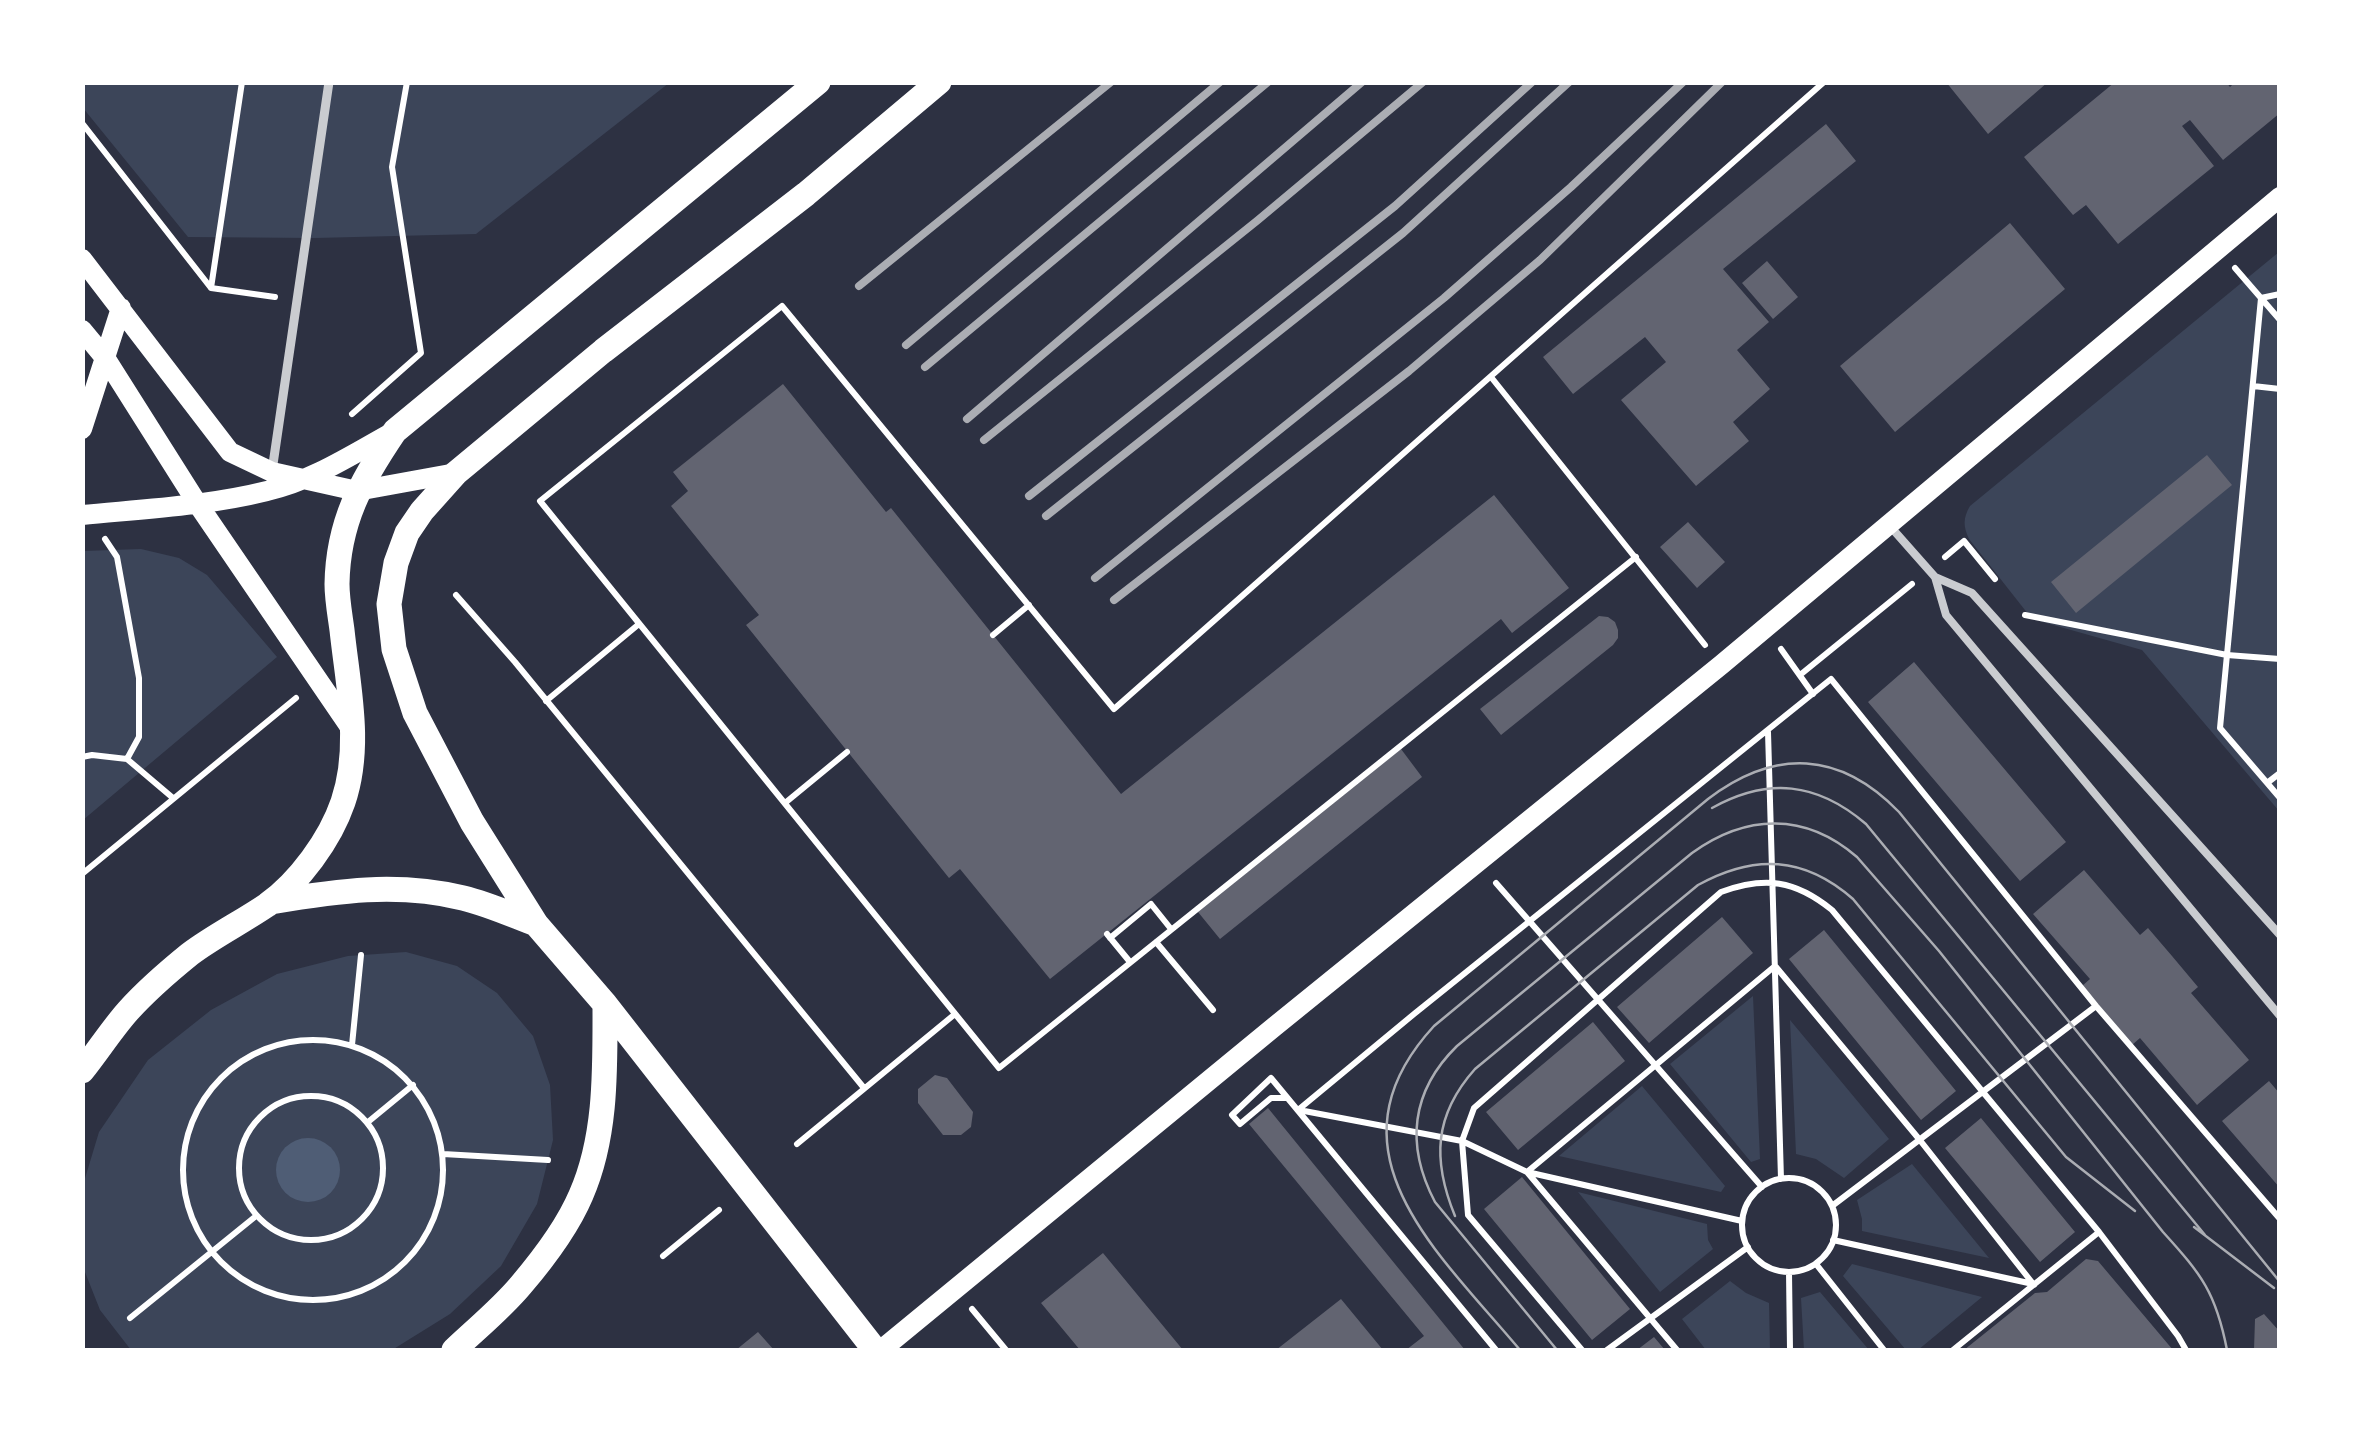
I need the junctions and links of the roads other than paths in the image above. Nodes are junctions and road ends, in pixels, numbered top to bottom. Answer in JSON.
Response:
{"nodes":[{"id":1,"x":329,"y":82,"type":"edge"},
{"id":2,"x":818,"y":82,"type":"edge"},
{"id":3,"x":940,"y":82,"type":"edge"},
{"id":4,"x":2280,"y":197,"type":"edge"},
{"id":5,"x":82,"y":260,"type":"edge"},
{"id":6,"x":121,"y":308,"type":"junction"},
{"id":7,"x":82,"y":330,"type":"edge"},
{"id":8,"x":106,"y":359,"type":"junction"},
{"id":9,"x":82,"y":430,"type":"edge"},
{"id":10,"x":394,"y":431,"type":"junction"},
{"id":11,"x":456,"y":472,"type":"junction"},
{"id":12,"x":300,"y":479,"type":"junction"},
{"id":13,"x":271,"y":481,"type":"junction"},
{"id":14,"x":357,"y":491,"type":"junction"},
{"id":15,"x":197,"y":503,"type":"junction"},
{"id":16,"x":86,"y":514,"type":"edge"},
{"id":17,"x":1889,"y":524,"type":"junction"},
{"id":18,"x":1932,"y":573,"type":"junction"},
{"id":19,"x":353,"y":732,"type":"junction"},
{"id":20,"x":270,"y":902,"type":"junction"},
{"id":21,"x":536,"y":924,"type":"junction"},
{"id":22,"x":2280,"y":935,"type":"edge"},
{"id":23,"x":605,"y":1004,"type":"junction"},
{"id":24,"x":2280,"y":1016,"type":"edge"},
{"id":25,"x":82,"y":1071,"type":"edge"},
{"id":26,"x":454,"y":1350,"type":"edge"},
{"id":27,"x":878,"y":1350,"type":"edge"}],
"edges":[{"from":1,"to":13,"type":"street"},
{"from":2,"to":10,"type":"main road"},
{"from":3,"to":11,"type":"main road"},
{"from":4,"to":17,"type":"main road"},
{"from":5,"to":6,"type":"main road"},
{"from":6,"to":8,"type":"main road"},
{"from":6,"to":13,"type":"main road"},
{"from":7,"to":8,"type":"main road"},
{"from":8,"to":9,"type":"main road"},
{"from":8,"to":15,"type":"main road"},
{"from":10,"to":12,"type":"main road"},
{"from":10,"to":14,"type":"main road"},
{"from":11,"to":14,"type":"main road"},
{"from":11,"to":21,"type":"main road"},
{"from":12,"to":13,"type":"main road"},
{"from":12,"to":14,"type":"main road"},
{"from":13,"to":15,"type":"main road"},
{"from":14,"to":19,"type":"main road"},
{"from":15,"to":16,"type":"main road"},
{"from":15,"to":19,"type":"main road"},
{"from":17,"to":18,"type":"lane"},
{"from":17,"to":27,"type":"main road"},
{"from":18,"to":22,"type":"lane"},
{"from":18,"to":24,"type":"lane"},
{"from":19,"to":20,"type":"main road"},
{"from":20,"to":21,"type":"main road"},
{"from":20,"to":25,"type":"main road"},
{"from":21,"to":23,"type":"main road"},
{"from":23,"to":26,"type":"main road"},
{"from":23,"to":27,"type":"main road"}]}
